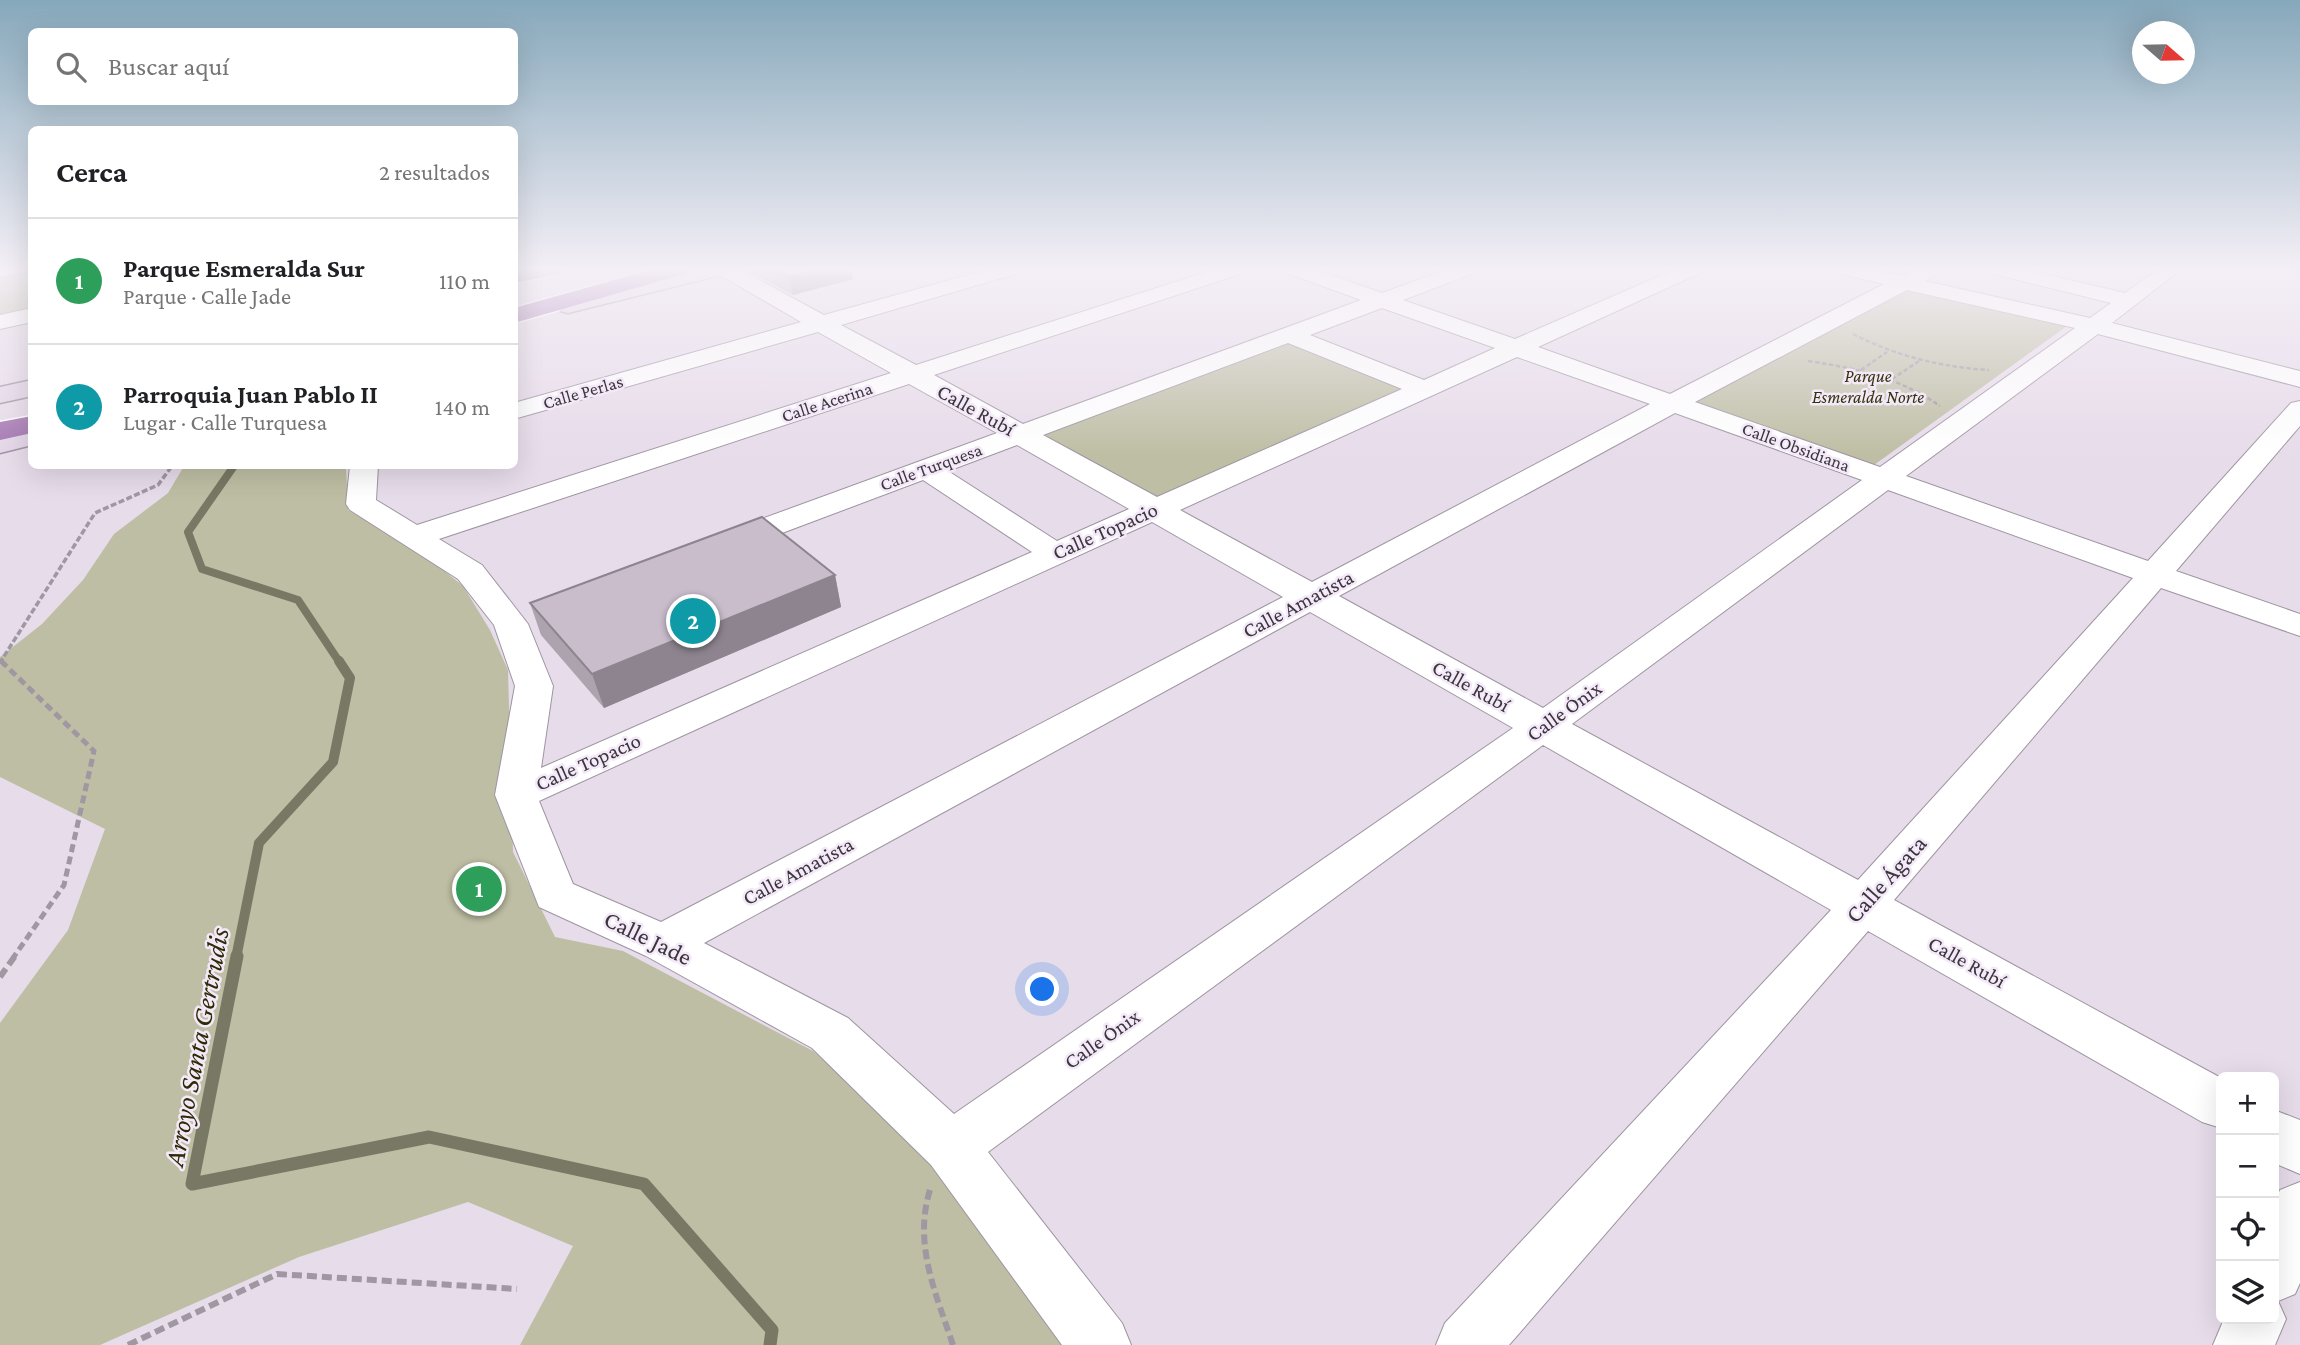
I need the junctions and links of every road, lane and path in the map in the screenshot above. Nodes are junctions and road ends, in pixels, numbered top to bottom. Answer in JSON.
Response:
{"nodes":[{"id":1,"x":794,"y":331,"type":"edge"},
{"id":2,"x":835,"y":331,"type":"edge"},
{"id":3,"x":1045,"y":331,"type":"edge"},
{"id":4,"x":1304,"y":331,"type":"edge"},
{"id":5,"x":1470,"y":331,"type":"edge"},
{"id":6,"x":1556,"y":331,"type":"edge"},
{"id":7,"x":1808,"y":331,"type":"edge"},
{"id":8,"x":1849,"y":331,"type":"edge"},
{"id":9,"x":2083,"y":331,"type":"edge"},
{"id":10,"x":2113,"y":331,"type":"edge"},
{"id":11,"x":1290,"y":336,"type":"junction"},
{"id":12,"x":1518,"y":348,"type":"junction"},
{"id":13,"x":1888,"y":351,"type":"junction"},
{"id":14,"x":1920,"y":361,"type":"junction"},
{"id":15,"x":1744,"y":365,"type":"junction"},
{"id":16,"x":2034,"y":368,"type":"junction"},
{"id":17,"x":1861,"y":370,"type":"junction"},
{"id":18,"x":912,"y":374,"type":"junction"},
{"id":19,"x":1892,"y":379,"type":"junction"},
{"id":20,"x":2300,"y":379,"type":"edge"},
{"id":21,"x":28,"y":389,"type":"edge"},
{"id":22,"x":1425,"y":389,"type":"junction"},
{"id":23,"x":0,"y":395,"type":"edge"},
{"id":24,"x":1673,"y":403,"type":"junction"},
{"id":25,"x":28,"y":407,"type":"edge"},
{"id":26,"x":2300,"y":409,"type":"edge"},
{"id":27,"x":518,"y":410,"type":"edge"},
{"id":28,"x":0,"y":414,"type":"edge"},
{"id":29,"x":28,"y":425,"type":"edge"},
{"id":30,"x":1951,"y":430,"type":"junction"},
{"id":31,"x":0,"y":431,"type":"edge"},
{"id":32,"x":1020,"y":434,"type":"junction"},
{"id":33,"x":28,"y":437,"type":"edge"},
{"id":34,"x":0,"y":444,"type":"edge"},
{"id":35,"x":170,"y":469,"type":"edge"},
{"id":36,"x":364,"y":469,"type":"edge"},
{"id":37,"x":925,"y":469,"type":"junction"},
{"id":38,"x":1886,"y":478,"type":"junction"},
{"id":39,"x":1154,"y":509,"type":"junction"},
{"id":40,"x":416,"y":536,"type":"junction"},
{"id":41,"x":705,"y":551,"type":"edge"},
{"id":42,"x":1055,"y":553,"type":"junction"},
{"id":43,"x":2155,"y":574,"type":"junction"},
{"id":44,"x":1312,"y":597,"type":"junction"},
{"id":45,"x":2300,"y":626,"type":"edge"},
{"id":46,"x":1544,"y":726,"type":"junction"},
{"id":47,"x":516,"y":795,"type":"junction"},
{"id":48,"x":1863,"y":905,"type":"junction"},
{"id":49,"x":663,"y":943,"type":"junction"},
{"id":50,"x":0,"y":977,"type":"edge"},
{"id":51,"x":2216,"y":1102,"type":"edge"},
{"id":52,"x":2276,"y":1135,"type":"edge"},
{"id":53,"x":951,"y":1147,"type":"junction"},
{"id":54,"x":2300,"y":1149,"type":"edge"},
{"id":55,"x":2300,"y":1209,"type":"edge"},
{"id":56,"x":2279,"y":1261,"type":"edge"},
{"id":57,"x":517,"y":1289,"type":"dead end"},
{"id":58,"x":2253,"y":1324,"type":"edge"},
{"id":59,"x":128,"y":1345,"type":"edge"},
{"id":60,"x":953,"y":1345,"type":"edge"},
{"id":61,"x":1100,"y":1345,"type":"edge"},
{"id":62,"x":1467,"y":1345,"type":"edge"},
{"id":63,"x":2244,"y":1345,"type":"edge"}],
"edges":[{"from":1,"to":27,"type":"street","name":"Calle Perlas"},
{"from":2,"to":18,"type":"street","name":"Calle Rubí"},
{"from":3,"to":18,"type":"street","name":"Calle Acerina"},
{"from":4,"to":11,"type":"street","name":"Calle Turquesa"},
{"from":5,"to":12,"type":"street","name":"Calle Obsidiana"},
{"from":6,"to":12,"type":"street","name":"Calle Topacio"},
{"from":7,"to":15,"type":"street","name":"Calle Amatista"},
{"from":8,"to":13,"type":"path"},
{"from":9,"to":16,"type":"street","name":"Calle Ónix"},
{"from":10,"to":20,"type":"street"},
{"from":11,"to":22,"type":"street"},
{"from":11,"to":32,"type":"street","name":"Calle Turquesa"},
{"from":12,"to":22,"type":"street","name":"Calle Topacio"},
{"from":12,"to":24,"type":"street","name":"Calle Obsidiana"},
{"from":13,"to":14,"type":"path"},
{"from":13,"to":17,"type":"path"},
{"from":14,"to":16,"type":"path"},
{"from":14,"to":19,"type":"path"},
{"from":15,"to":17,"type":"path"},
{"from":15,"to":24,"type":"street","name":"Calle Amatista"},
{"from":16,"to":30,"type":"street","name":"Calle Ónix"},
{"from":17,"to":19,"type":"path"},
{"from":18,"to":32,"type":"street","name":"Calle Rubí"},
{"from":18,"to":40,"type":"street","name":"Calle Acerina"},
{"from":19,"to":30,"type":"path"},
{"from":21,"to":23,"type":"street"},
{"from":22,"to":39,"type":"street","name":"Calle Topacio"},
{"from":24,"to":38,"type":"street","name":"Calle Obsidiana"},
{"from":24,"to":44,"type":"street","name":"Calle Amatista"},
{"from":25,"to":28,"type":"highway"},
{"from":26,"to":43,"type":"street","name":"Calle Ágata"},
{"from":29,"to":31,"type":"highway"},
{"from":30,"to":38,"type":"street","name":"Calle Ónix"},
{"from":32,"to":37,"type":"street","name":"Calle Turquesa"},
{"from":32,"to":39,"type":"street","name":"Calle Rubí"},
{"from":33,"to":34,"type":"street"},
{"from":35,"to":50,"type":"path"},
{"from":36,"to":40,"type":"street"},
{"from":37,"to":41,"type":"street","name":"Calle Turquesa"},
{"from":37,"to":42,"type":"street"},
{"from":38,"to":43,"type":"street","name":"Calle Obsidiana"},
{"from":38,"to":46,"type":"street","name":"Calle Ónix"},
{"from":39,"to":42,"type":"street","name":"Calle Topacio"},
{"from":39,"to":44,"type":"street","name":"Calle Rubí"},
{"from":40,"to":47,"type":"street"},
{"from":42,"to":47,"type":"street","name":"Calle Topacio"},
{"from":43,"to":45,"type":"street","name":"Calle Obsidiana"},
{"from":43,"to":48,"type":"street","name":"Calle Ágata"},
{"from":44,"to":46,"type":"street","name":"Calle Rubí"},
{"from":44,"to":49,"type":"street","name":"Calle Amatista"},
{"from":46,"to":48,"type":"street","name":"Calle Rubí"},
{"from":46,"to":53,"type":"street","name":"Calle Ónix"},
{"from":47,"to":49,"type":"street","name":"Calle Jade"},
{"from":48,"to":51,"type":"street","name":"Calle Rubí"},
{"from":48,"to":62,"type":"street","name":"Calle Ágata"},
{"from":49,"to":53,"type":"street","name":"Calle Jade"},
{"from":52,"to":54,"type":"street"},
{"from":53,"to":60,"type":"path"},
{"from":53,"to":61,"type":"street","name":"Calle Jade"},
{"from":55,"to":56,"type":"street"},
{"from":57,"to":59,"type":"path"},
{"from":58,"to":63,"type":"street"}]}
